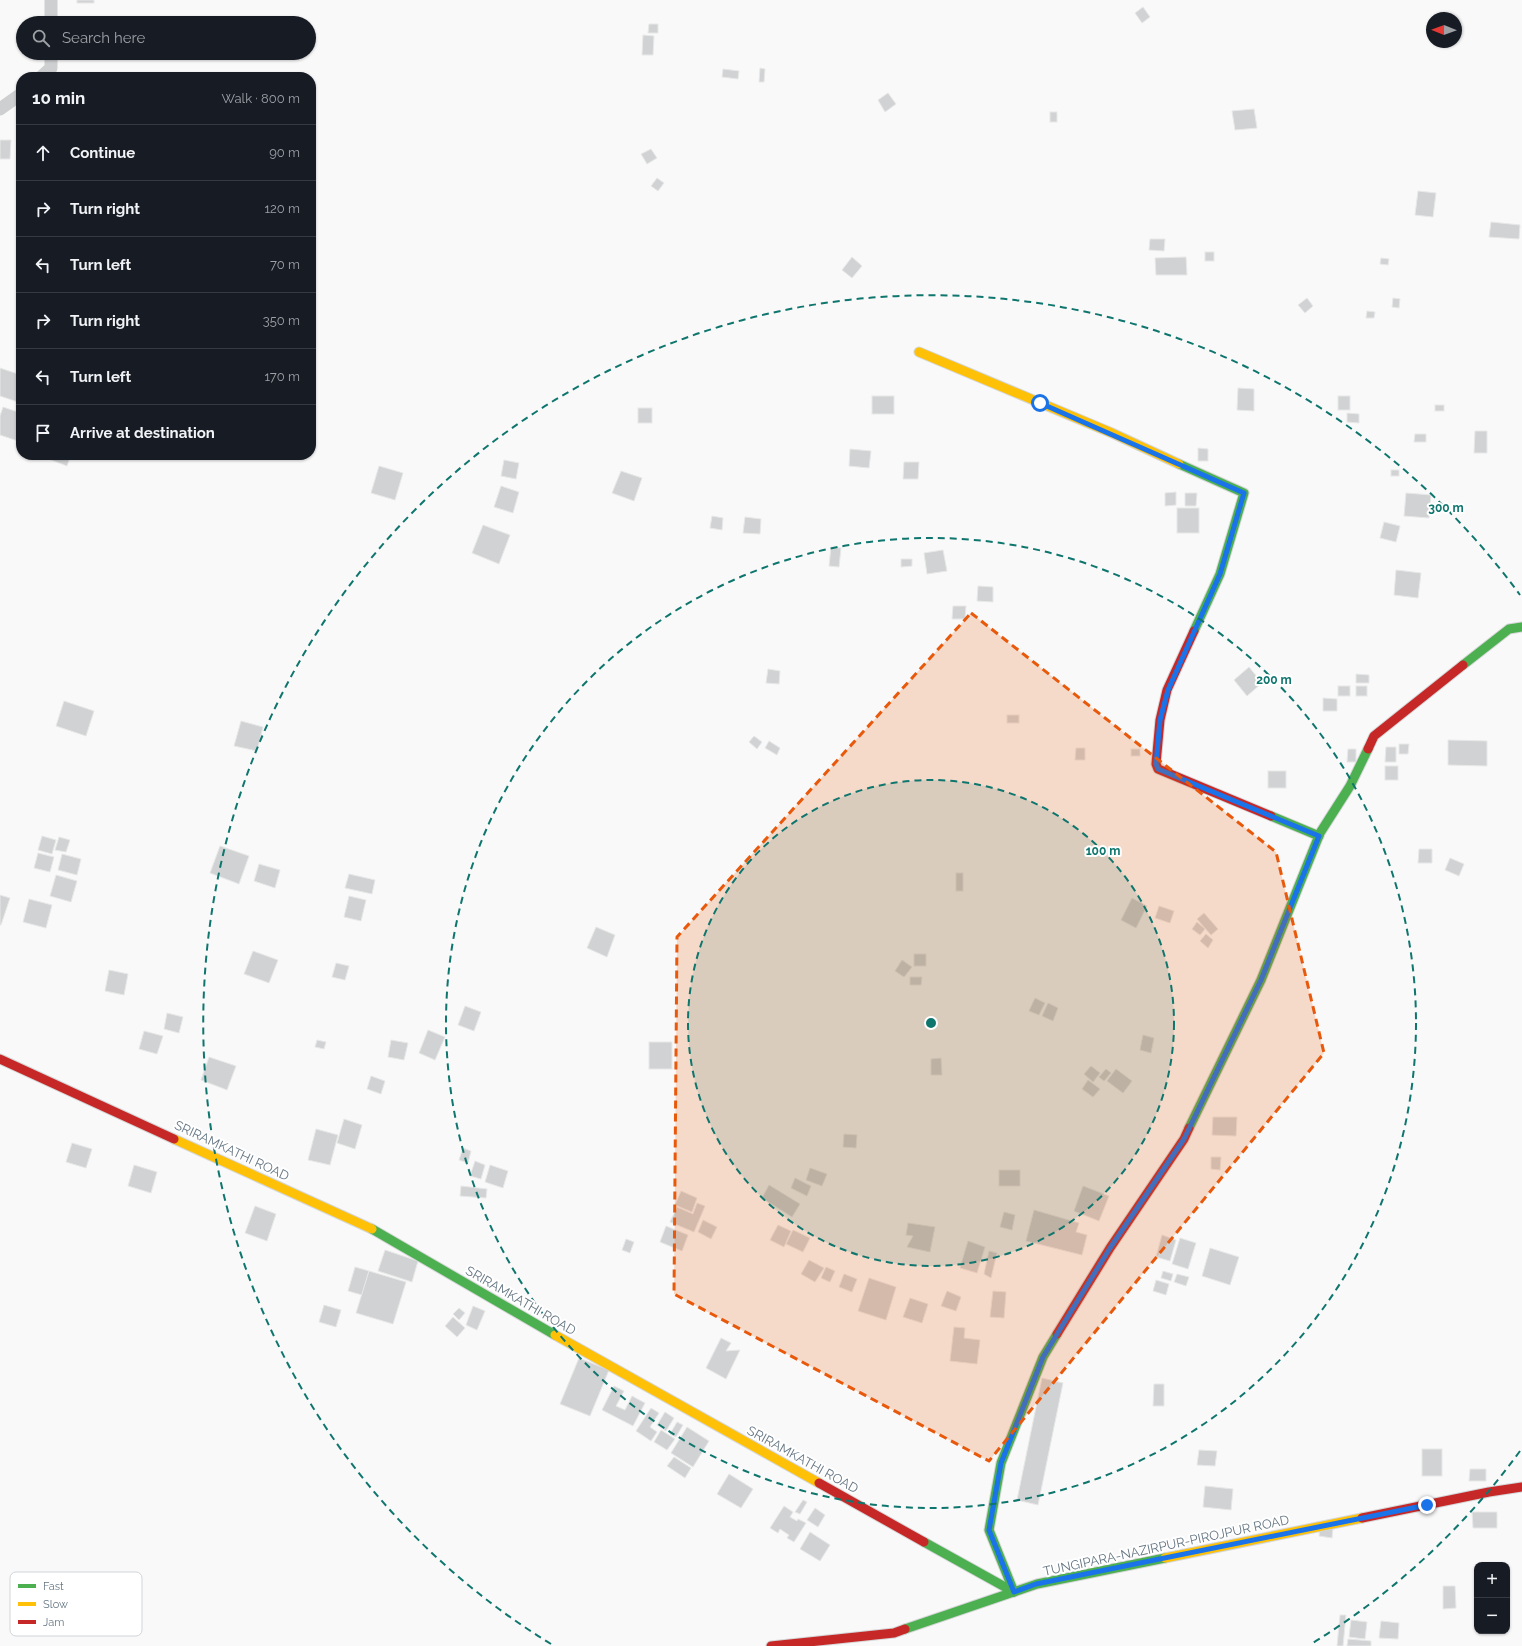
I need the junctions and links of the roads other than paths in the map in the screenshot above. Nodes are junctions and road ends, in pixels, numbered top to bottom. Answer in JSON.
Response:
{"nodes":[{"id":1,"x":52,"y":0,"type":"edge"},
{"id":2,"x":51,"y":16,"type":"edge"},
{"id":3,"x":51,"y":60,"type":"edge"},
{"id":4,"x":47,"y":72,"type":"edge"},
{"id":5,"x":16,"y":98,"type":"edge"},
{"id":6,"x":0,"y":110,"type":"edge"},
{"id":7,"x":918,"y":352,"type":"dead end"},
{"id":8,"x":1522,"y":627,"type":"edge"},
{"id":9,"x":1319,"y":836,"type":"junction"},
{"id":10,"x":0,"y":1059,"type":"edge"},
{"id":11,"x":1522,"y":1487,"type":"edge"},
{"id":12,"x":1014,"y":1592,"type":"junction"},
{"id":13,"x":771,"y":1646,"type":"edge"}],
"edges":[{"from":1,"to":2,"type":"street"},
{"from":3,"to":4,"type":"street"},
{"from":5,"to":6,"type":"street"},
{"from":7,"to":9,"type":"street"},
{"from":8,"to":9,"type":"street"},
{"from":9,"to":12,"type":"street"},
{"from":10,"to":12,"type":"street","name":"SRIRAMKATHI ROAD"},
{"from":11,"to":12,"type":"street","name":"TUNGIPARA-NAZIRPUR-PIROJPUR ROAD"},
{"from":12,"to":13,"type":"street","name":"TUNGIPARA-NAZIRPUR-PIROJPUR ROAD"}]}
